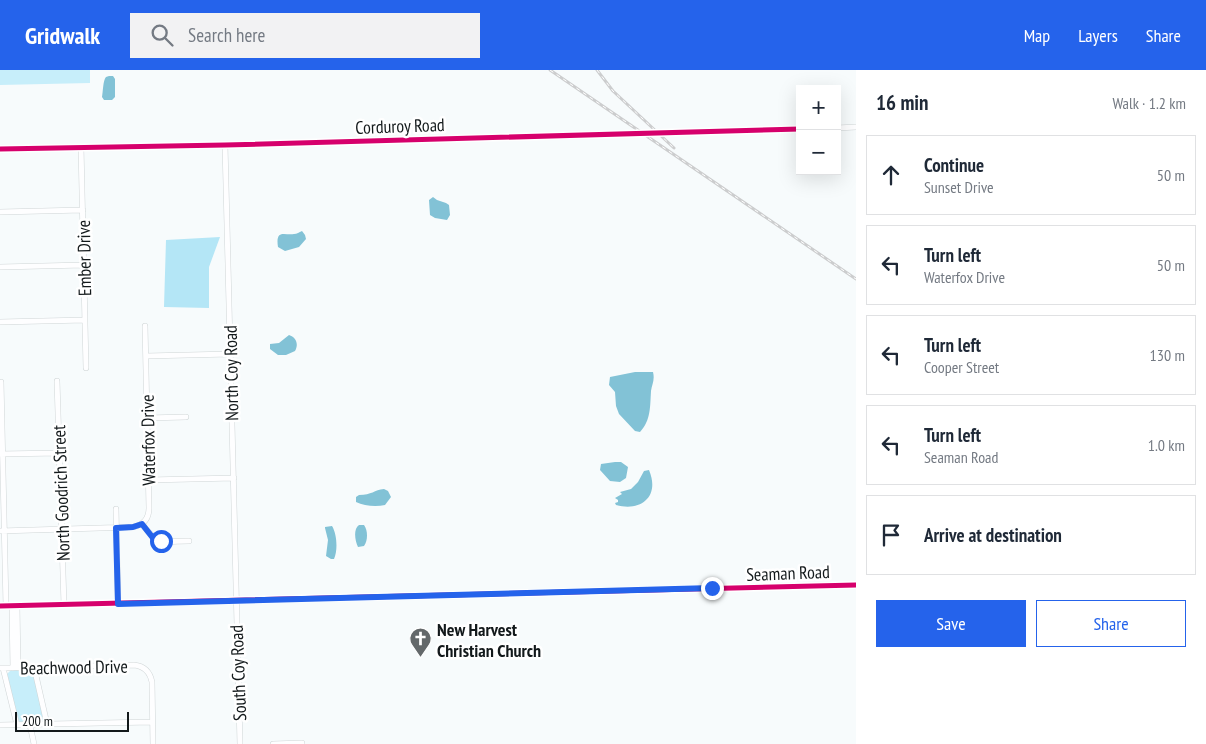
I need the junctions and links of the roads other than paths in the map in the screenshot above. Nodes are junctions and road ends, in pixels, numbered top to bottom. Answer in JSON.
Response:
{"nodes":[{"id":1,"x":856,"y":127,"type":"edge"},
{"id":2,"x":841,"y":128,"type":"edge"},
{"id":3,"x":796,"y":129,"type":"edge"},
{"id":4,"x":225,"y":144,"type":"junction"},
{"id":5,"x":81,"y":147,"type":"junction"},
{"id":6,"x":0,"y":149,"type":"edge"},
{"id":7,"x":83,"y":210,"type":"junction"},
{"id":8,"x":0,"y":212,"type":"edge"},
{"id":9,"x":84,"y":265,"type":"junction"},
{"id":10,"x":0,"y":267,"type":"edge"},
{"id":11,"x":85,"y":320,"type":"junction"},
{"id":12,"x":0,"y":322,"type":"edge"},
{"id":13,"x":145,"y":326,"type":"dead end"},
{"id":14,"x":230,"y":354,"type":"junction"},
{"id":15,"x":146,"y":356,"type":"junction"},
{"id":16,"x":86,"y":368,"type":"dead end"},
{"id":17,"x":57,"y":381,"type":"dead end"},
{"id":18,"x":1,"y":382,"type":"edge"},
{"id":19,"x":186,"y":417,"type":"dead end"},
{"id":20,"x":147,"y":418,"type":"junction"},
{"id":21,"x":60,"y":453,"type":"junction"},
{"id":22,"x":1,"y":454,"type":"edge"},
{"id":23,"x":234,"y":478,"type":"junction"},
{"id":24,"x":149,"y":480,"type":"junction"},
{"id":25,"x":116,"y":509,"type":"dead end"},
{"id":26,"x":142,"y":524,"type":"junction"},
{"id":27,"x":116,"y":528,"type":"junction"},
{"id":28,"x":62,"y":529,"type":"junction"},
{"id":29,"x":2,"y":531,"type":"edge"},
{"id":30,"x":190,"y":541,"type":"dead end"},
{"id":31,"x":856,"y":585,"type":"edge"},
{"id":32,"x":236,"y":601,"type":"junction"},
{"id":33,"x":118,"y":604,"type":"junction"},
{"id":34,"x":64,"y":605,"type":"junction"},
{"id":35,"x":9,"y":606,"type":"edge"},
{"id":36,"x":2,"y":668,"type":"edge"},
{"id":37,"x":16,"y":668,"type":"junction"},
{"id":38,"x":34,"y":668,"type":"junction"},
{"id":39,"x":152,"y":722,"type":"junction"},
{"id":40,"x":47,"y":724,"type":"junction"},
{"id":41,"x":17,"y":725,"type":"junction"},
{"id":42,"x":30,"y":725,"type":"junction"},
{"id":43,"x":0,"y":726,"type":"edge"},
{"id":44,"x":302,"y":743,"type":"edge"},
{"id":45,"x":34,"y":744,"type":"edge"},
{"id":46,"x":153,"y":744,"type":"edge"},
{"id":47,"x":240,"y":744,"type":"edge"},
{"id":48,"x":273,"y":744,"type":"edge"}],
"edges":[{"from":1,"to":2,"type":"street"},
{"from":3,"to":4,"type":"street","name":"Corduroy Road"},
{"from":4,"to":5,"type":"street","name":"Corduroy Road"},
{"from":4,"to":14,"type":"street","name":"North Coy Road"},
{"from":5,"to":6,"type":"street","name":"Corduroy Road"},
{"from":5,"to":7,"type":"street","name":"Ember Drive"},
{"from":7,"to":8,"type":"street"},
{"from":7,"to":9,"type":"street","name":"Ember Drive"},
{"from":9,"to":10,"type":"street"},
{"from":9,"to":11,"type":"street","name":"Ember Drive"},
{"from":11,"to":12,"type":"street"},
{"from":11,"to":16,"type":"street","name":"Ember Drive"},
{"from":13,"to":15,"type":"street","name":"Waterfox Drive"},
{"from":14,"to":15,"type":"street"},
{"from":14,"to":23,"type":"street","name":"North Coy Road"},
{"from":15,"to":20,"type":"street","name":"Waterfox Drive"},
{"from":17,"to":21,"type":"street","name":"North Goodrich Street"},
{"from":18,"to":22,"type":"street"},
{"from":19,"to":20,"type":"street"},
{"from":20,"to":24,"type":"street","name":"Waterfox Drive"},
{"from":21,"to":22,"type":"street"},
{"from":21,"to":28,"type":"street","name":"North Goodrich Street"},
{"from":22,"to":29,"type":"street"},
{"from":23,"to":24,"type":"street"},
{"from":23,"to":32,"type":"street","name":"North Coy Road"},
{"from":24,"to":26,"type":"street","name":"Waterfox Drive"},
{"from":25,"to":27,"type":"street"},
{"from":26,"to":27,"type":"street"},
{"from":26,"to":30,"type":"street"},
{"from":27,"to":28,"type":"street"},
{"from":27,"to":33,"type":"street"},
{"from":28,"to":29,"type":"street"},
{"from":28,"to":34,"type":"street","name":"North Goodrich Street"},
{"from":29,"to":35,"type":"street"},
{"from":31,"to":32,"type":"street","name":"Seaman Road"},
{"from":32,"to":33,"type":"street","name":"Seaman Road"},
{"from":32,"to":47,"type":"street","name":"South Coy Road"},
{"from":33,"to":34,"type":"street","name":"Seaman Road"},
{"from":34,"to":35,"type":"street","name":"Seaman Road"},
{"from":35,"to":37,"type":"street"},
{"from":36,"to":37,"type":"street","name":"Beachwood Drive"},
{"from":36,"to":41,"type":"street"},
{"from":37,"to":38,"type":"street","name":"Beachwood Drive"},
{"from":38,"to":39,"type":"street","name":"Beachwood Drive"},
{"from":38,"to":40,"type":"street"},
{"from":39,"to":40,"type":"street"},
{"from":39,"to":46,"type":"street"},
{"from":40,"to":42,"type":"street"},
{"from":41,"to":42,"type":"street"},
{"from":41,"to":43,"type":"street"},
{"from":42,"to":45,"type":"street"},
{"from":44,"to":48,"type":"street"}]}
